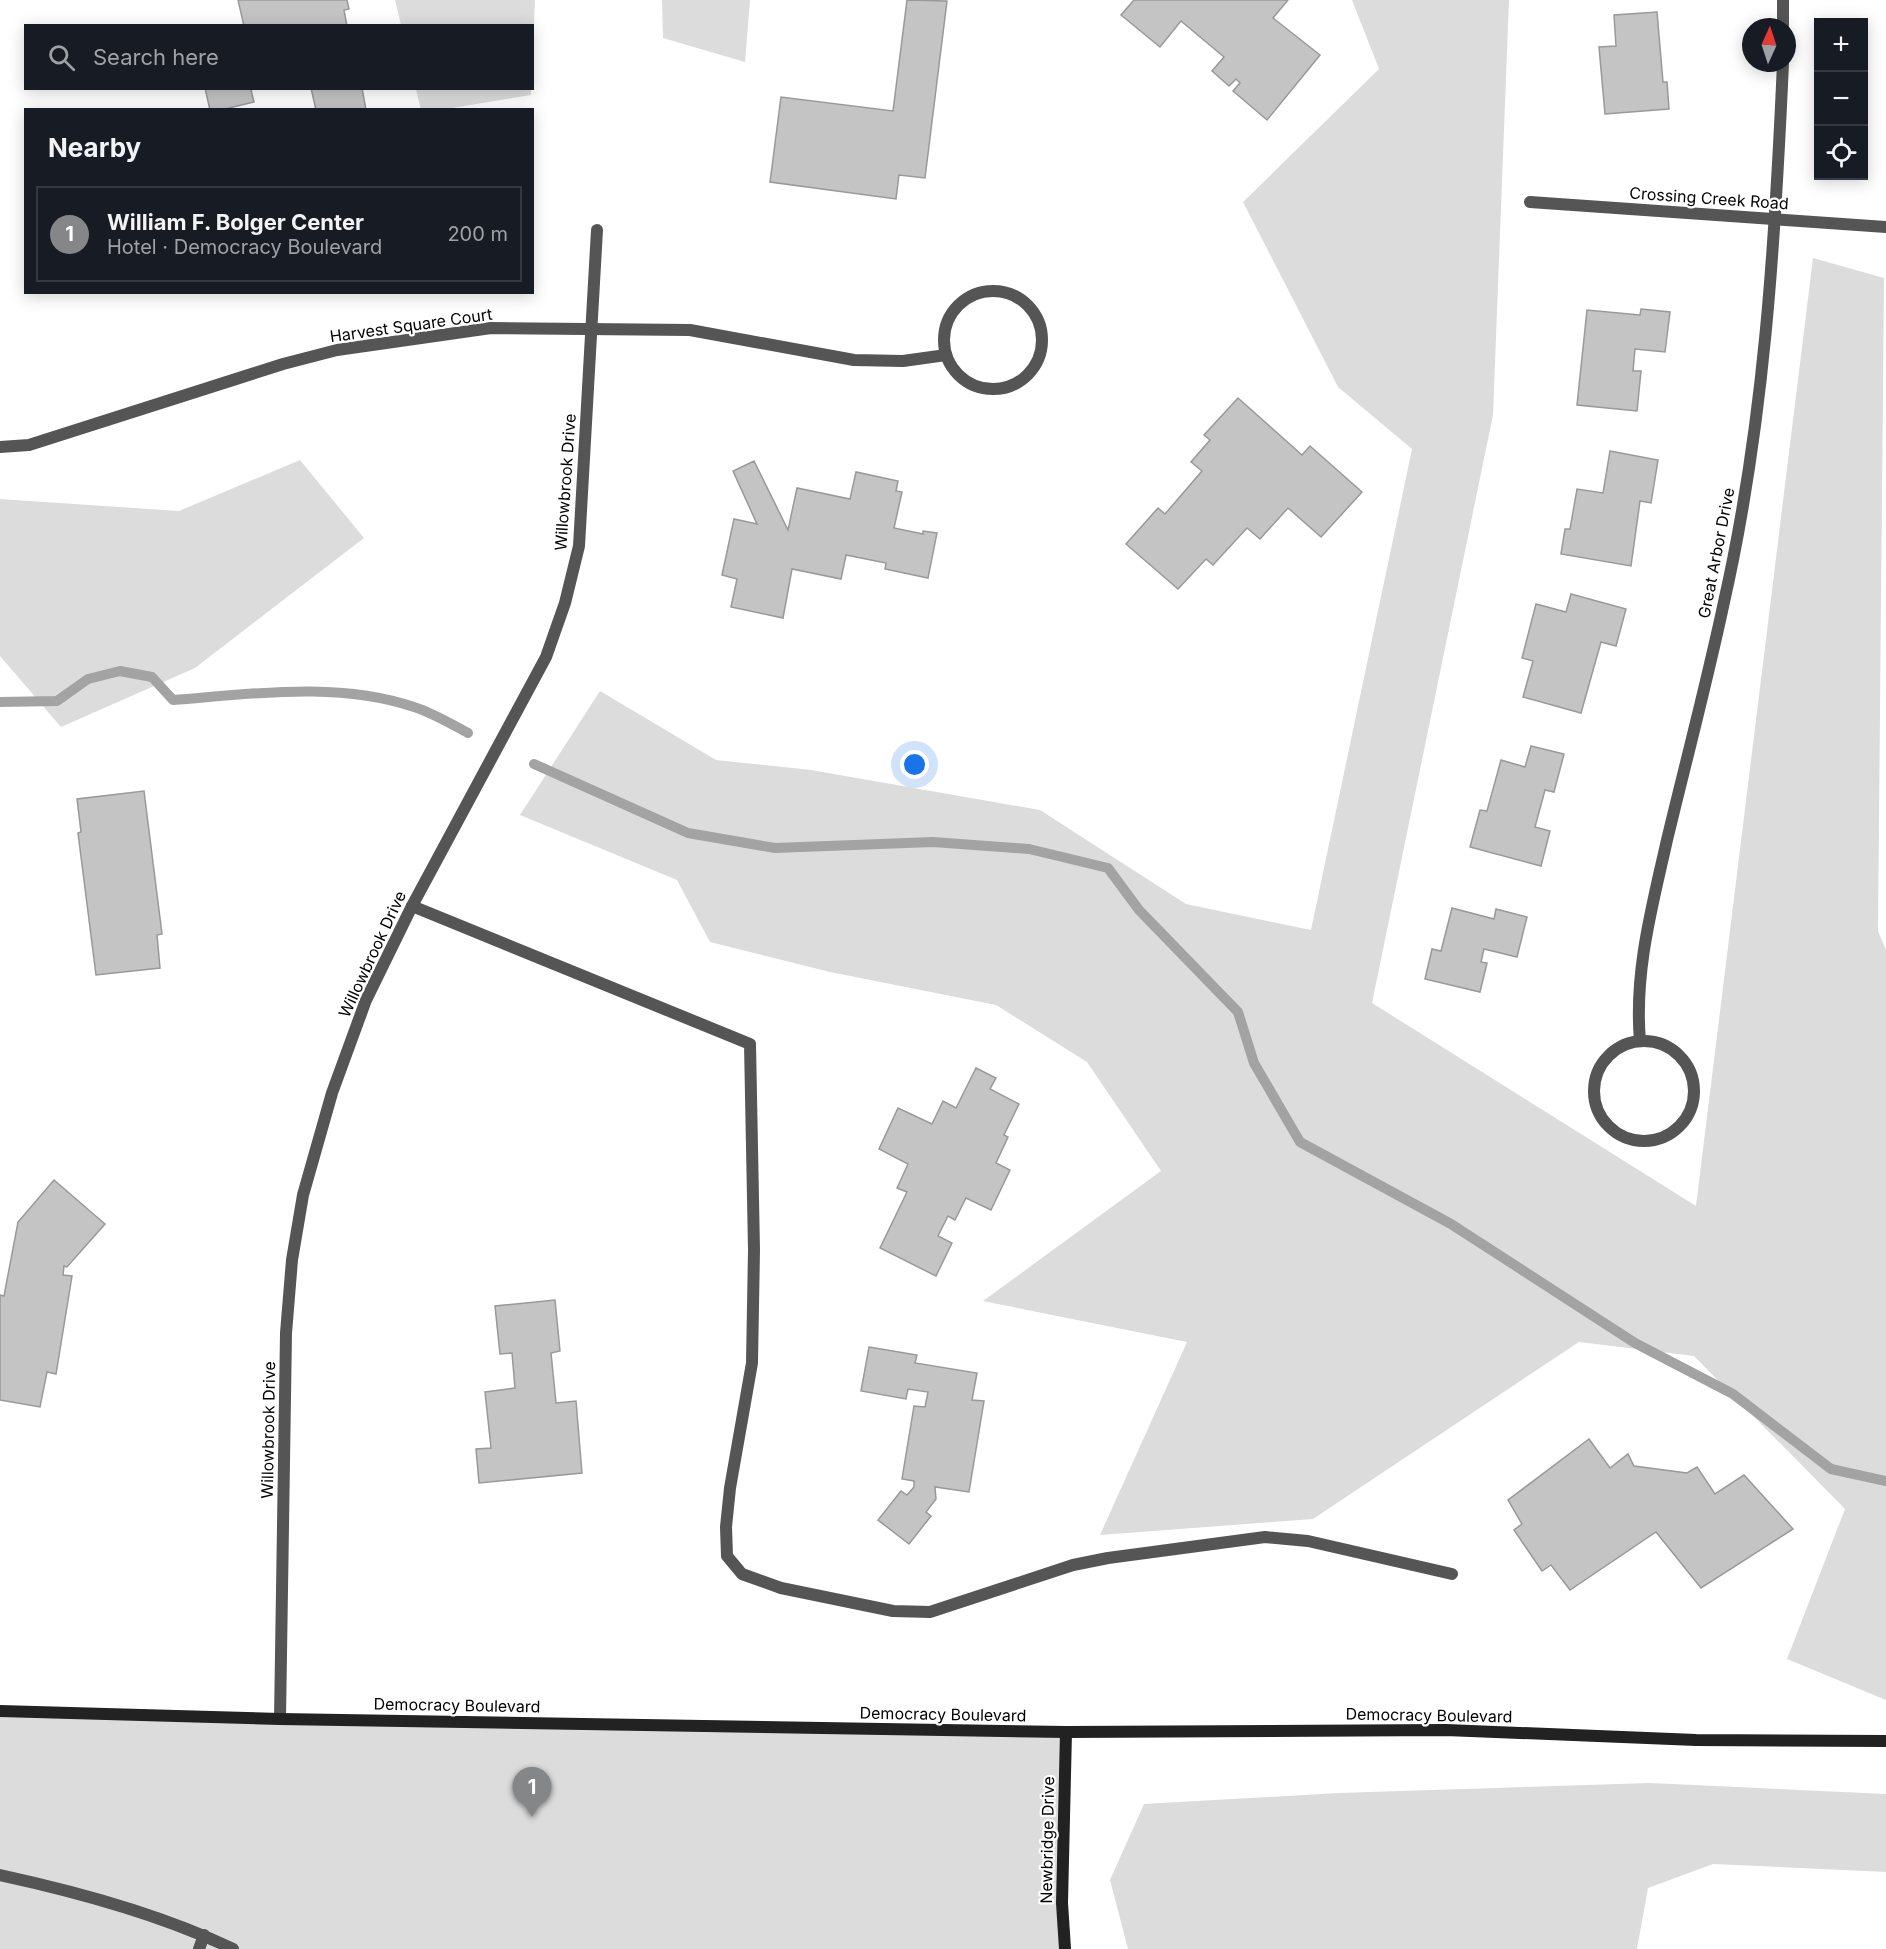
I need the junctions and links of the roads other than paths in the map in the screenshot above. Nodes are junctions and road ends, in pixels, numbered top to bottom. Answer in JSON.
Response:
{"nodes":[{"id":1,"x":1783,"y":0,"type":"edge"},
{"id":2,"x":1783,"y":18,"type":"edge"},
{"id":3,"x":1783,"y":72,"type":"edge"},
{"id":4,"x":1530,"y":202,"type":"dead end"},
{"id":5,"x":1776,"y":219,"type":"junction"},
{"id":6,"x":1886,"y":227,"type":"edge"},
{"id":7,"x":597,"y":230,"type":"dead end"},
{"id":8,"x":591,"y":328,"type":"junction"},
{"id":9,"x":946,"y":355,"type":"junction"},
{"id":10,"x":0,"y":447,"type":"edge"},
{"id":11,"x":412,"y":906,"type":"junction"},
{"id":12,"x":1640,"y":1041,"type":"junction"},
{"id":13,"x":1452,"y":1574,"type":"dead end"},
{"id":14,"x":0,"y":1710,"type":"edge"},
{"id":15,"x":280,"y":1719,"type":"junction"},
{"id":16,"x":1066,"y":1732,"type":"junction"},
{"id":17,"x":1886,"y":1741,"type":"edge"},
{"id":18,"x":0,"y":1875,"type":"edge"},
{"id":19,"x":204,"y":1935,"type":"junction"},
{"id":20,"x":199,"y":1949,"type":"edge"},
{"id":21,"x":232,"y":1949,"type":"edge"},
{"id":22,"x":1065,"y":1949,"type":"edge"}],
"edges":[{"from":1,"to":2,"type":"street"},
{"from":3,"to":5,"type":"street","name":"Great Arbor Drive"},
{"from":4,"to":5,"type":"street","name":"Crossing Creek Road"},
{"from":5,"to":6,"type":"street","name":"Crossing Creek Road"},
{"from":5,"to":12,"type":"street","name":"Great Arbor Drive"},
{"from":7,"to":8,"type":"street","name":"Willowbrook Drive"},
{"from":8,"to":9,"type":"street","name":"Harvest Square Court"},
{"from":8,"to":10,"type":"street","name":"Harvest Square Court"},
{"from":8,"to":11,"type":"street","name":"Willowbrook Drive"},
{"from":9,"to":9,"type":"street"},
{"from":11,"to":13,"type":"street"},
{"from":11,"to":15,"type":"street","name":"Willowbrook Drive"},
{"from":12,"to":12,"type":"street"},
{"from":14,"to":15,"type":"main road","name":"Democracy Boulevard"},
{"from":15,"to":16,"type":"main road","name":"Democracy Boulevard"},
{"from":16,"to":17,"type":"main road","name":"Democracy Boulevard"},
{"from":16,"to":22,"type":"main road","name":"Newbridge Drive"},
{"from":18,"to":19,"type":"street"},
{"from":19,"to":20,"type":"street"},
{"from":19,"to":21,"type":"street"}]}
